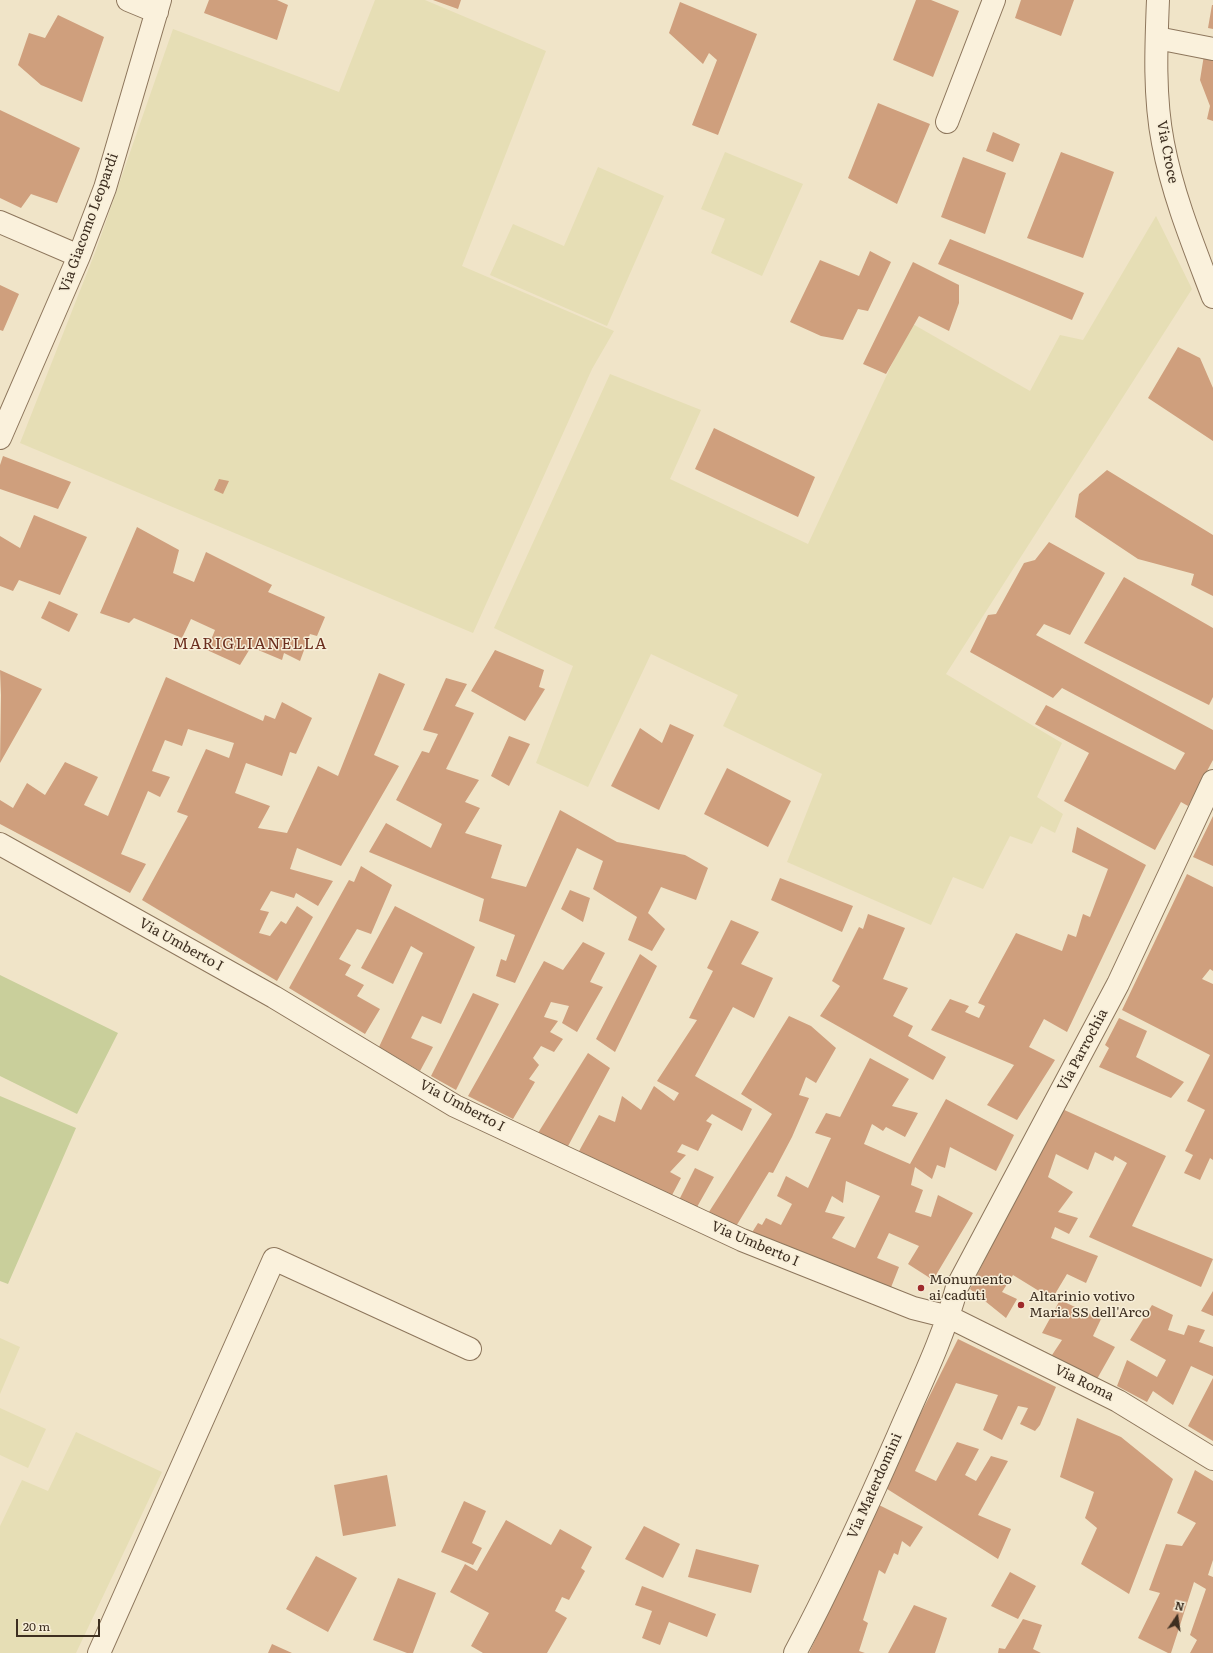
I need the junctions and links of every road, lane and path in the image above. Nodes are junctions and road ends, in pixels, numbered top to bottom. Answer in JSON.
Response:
{"nodes":[{"id":1,"x":128,"y":0,"type":"edge"},
{"id":2,"x":994,"y":0,"type":"edge"},
{"id":3,"x":1158,"y":0,"type":"edge"},
{"id":4,"x":159,"y":6,"type":"edge"},
{"id":5,"x":1157,"y":38,"type":"junction"},
{"id":6,"x":1213,"y":49,"type":"edge"},
{"id":7,"x":947,"y":122,"type":"dead end"},
{"id":8,"x":0,"y":222,"type":"edge"},
{"id":9,"x":79,"y":256,"type":"junction"},
{"id":10,"x":1213,"y":297,"type":"edge"},
{"id":11,"x":0,"y":438,"type":"edge"},
{"id":12,"x":1213,"y":781,"type":"edge"},
{"id":13,"x":0,"y":844,"type":"edge"},
{"id":14,"x":949,"y":1317,"type":"junction"},
{"id":15,"x":470,"y":1348,"type":"dead end"},
{"id":16,"x":1213,"y":1459,"type":"edge"},
{"id":17,"x":99,"y":1653,"type":"edge"},
{"id":18,"x":795,"y":1653,"type":"edge"}],
"edges":[{"from":1,"to":4,"type":"street"},
{"from":2,"to":7,"type":"street"},
{"from":3,"to":5,"type":"street","name":"Via Croce"},
{"from":4,"to":9,"type":"street","name":"Via Giacomo Leopardi"},
{"from":5,"to":6,"type":"street"},
{"from":5,"to":10,"type":"street","name":"Via Croce"},
{"from":8,"to":9,"type":"street"},
{"from":9,"to":11,"type":"street","name":"Via Giacomo Leopardi"},
{"from":12,"to":14,"type":"street","name":"Via Parrochia"},
{"from":13,"to":14,"type":"street","name":"Via Umberto I"},
{"from":14,"to":16,"type":"street","name":"Via Roma"},
{"from":14,"to":18,"type":"street","name":"Via Materdomini"},
{"from":15,"to":17,"type":"street"}]}
